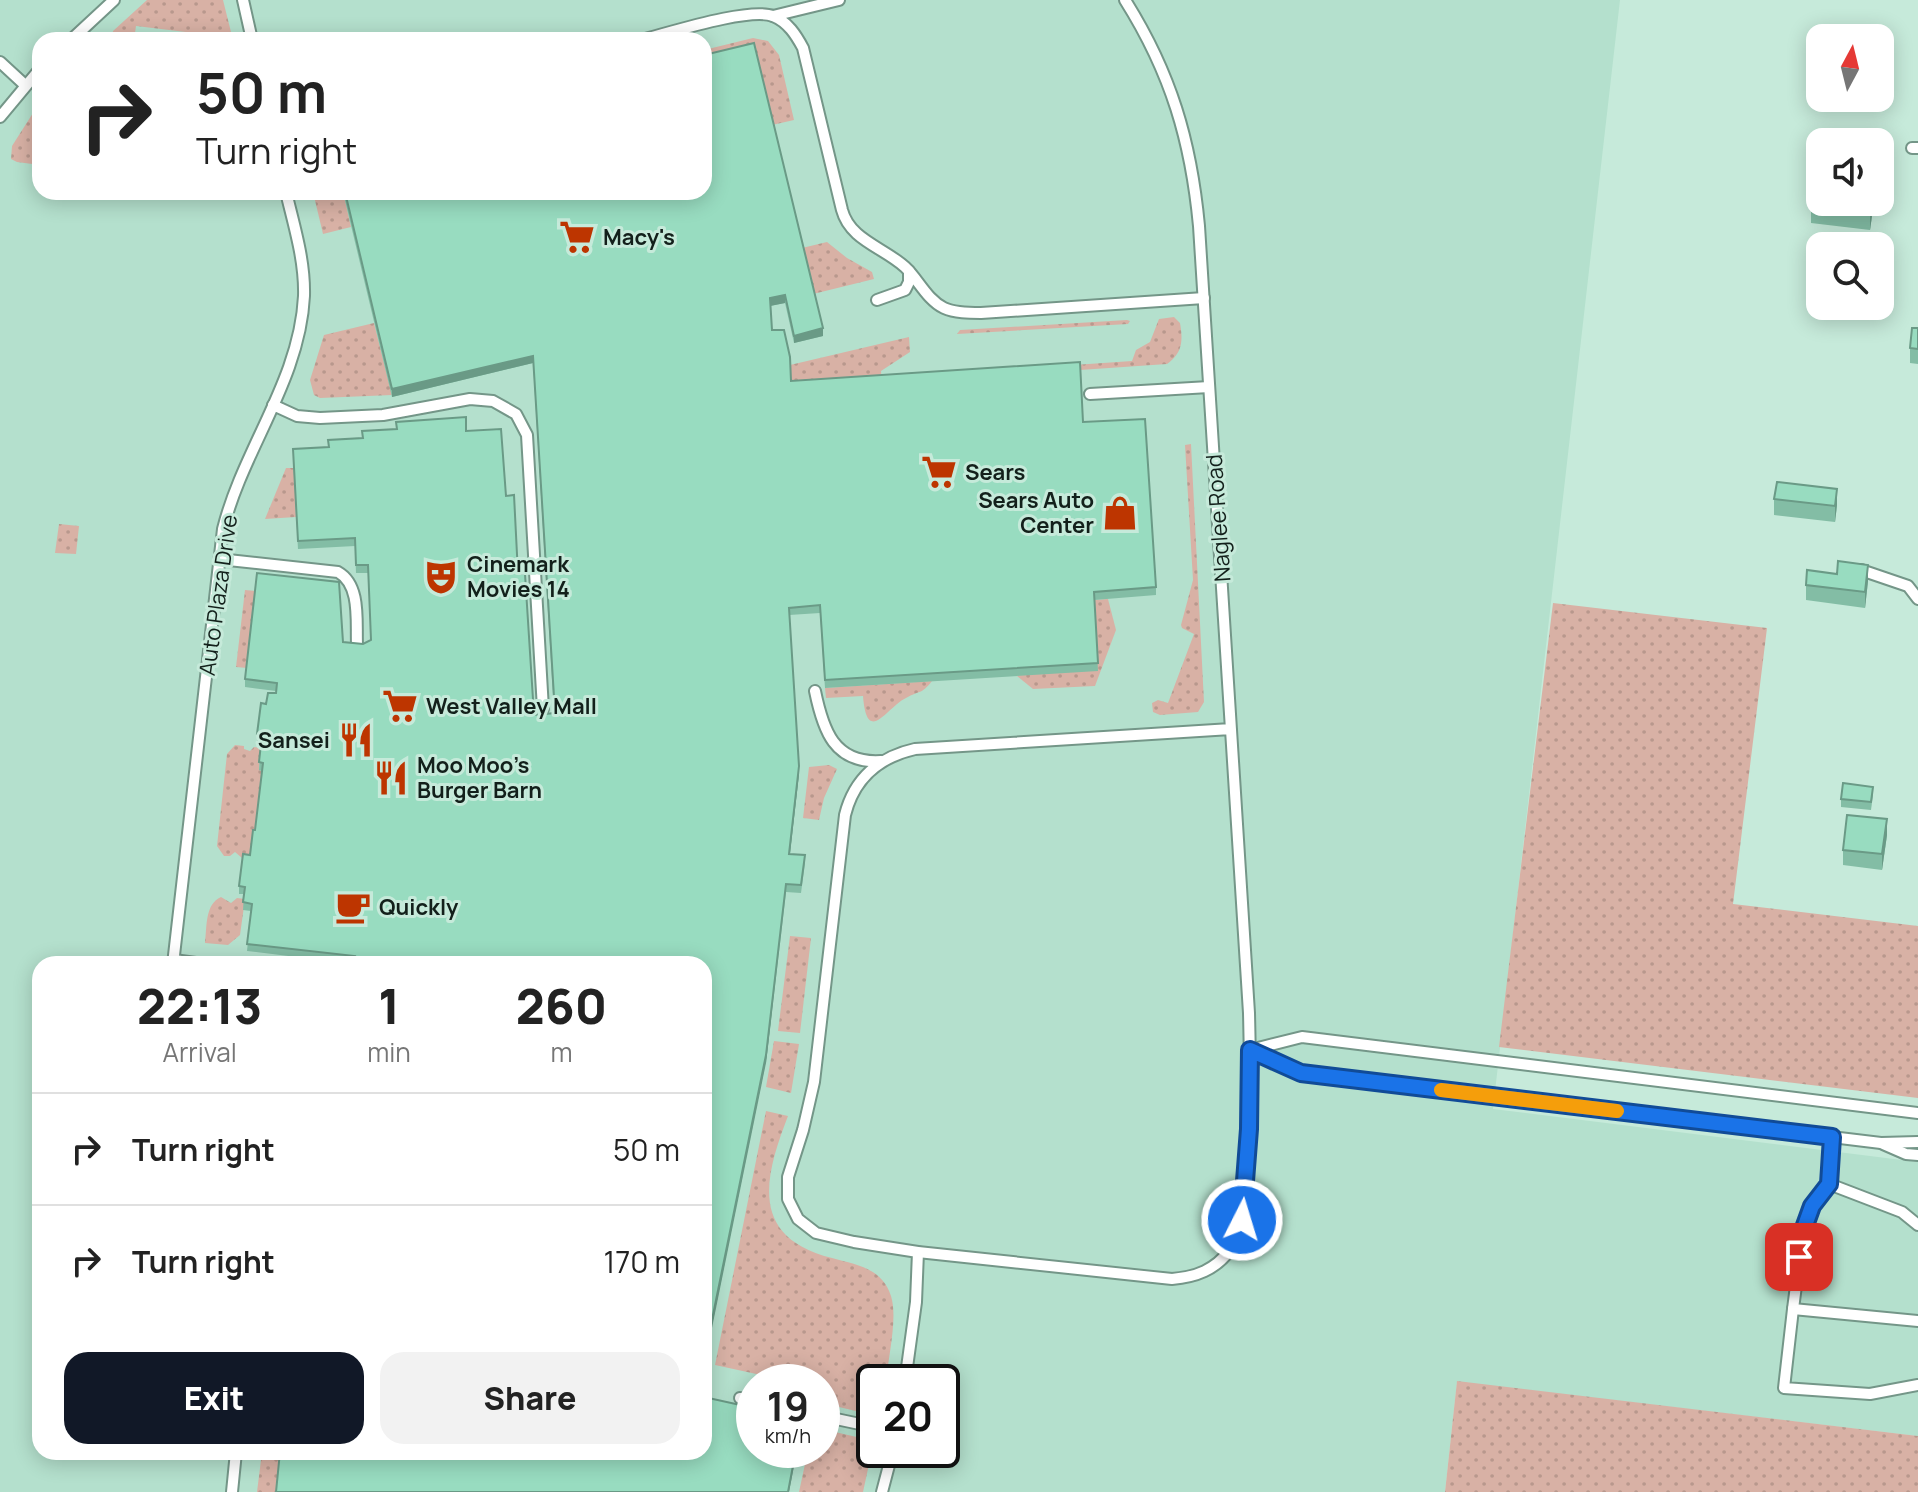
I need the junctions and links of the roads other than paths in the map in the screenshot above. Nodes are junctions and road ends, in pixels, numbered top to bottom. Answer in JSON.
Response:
{"nodes":[{"id":1,"x":114,"y":0,"type":"edge"},
{"id":2,"x":243,"y":0,"type":"edge"},
{"id":3,"x":839,"y":0,"type":"edge"},
{"id":4,"x":1125,"y":0,"type":"edge"},
{"id":5,"x":773,"y":16,"type":"junction"},
{"id":6,"x":80,"y":32,"type":"edge"},
{"id":7,"x":250,"y":32,"type":"edge"},
{"id":8,"x":675,"y":32,"type":"edge"},
{"id":9,"x":0,"y":62,"type":"edge"},
{"id":10,"x":32,"y":78,"type":"edge"},
{"id":11,"x":25,"y":85,"type":"junction"},
{"id":12,"x":0,"y":117,"type":"edge"},
{"id":13,"x":288,"y":200,"type":"edge"},
{"id":14,"x":909,"y":271,"type":"junction"},
{"id":15,"x":1204,"y":298,"type":"junction"},
{"id":16,"x":877,"y":300,"type":"dead end"},
{"id":17,"x":1209,"y":387,"type":"junction"},
{"id":18,"x":1090,"y":394,"type":"dead end"},
{"id":19,"x":273,"y":405,"type":"junction"},
{"id":20,"x":219,"y":559,"type":"junction"},
{"id":21,"x":1861,"y":570,"type":"edge"},
{"id":22,"x":1918,"y":599,"type":"edge"},
{"id":23,"x":357,"y":644,"type":"edge"},
{"id":24,"x":815,"y":691,"type":"dead end"},
{"id":25,"x":543,"y":709,"type":"dead end"},
{"id":26,"x":1231,"y":729,"type":"junction"},
{"id":27,"x":881,"y":761,"type":"junction"},
{"id":28,"x":174,"y":956,"type":"edge"},
{"id":29,"x":1250,"y":1050,"type":"junction"},
{"id":30,"x":1918,"y":1113,"type":"edge"},
{"id":31,"x":1832,"y":1137,"type":"junction"},
{"id":32,"x":1918,"y":1142,"type":"edge"},
{"id":33,"x":1881,"y":1143,"type":"junction"},
{"id":34,"x":1918,"y":1155,"type":"edge"},
{"id":35,"x":1829,"y":1184,"type":"junction"},
{"id":36,"x":1918,"y":1225,"type":"edge"},
{"id":37,"x":918,"y":1252,"type":"junction"},
{"id":38,"x":1793,"y":1309,"type":"junction"},
{"id":39,"x":1918,"y":1321,"type":"edge"},
{"id":40,"x":907,"y":1364,"type":"edge"},
{"id":41,"x":1918,"y":1385,"type":"edge"},
{"id":42,"x":235,"y":1460,"type":"edge"},
{"id":43,"x":888,"y":1468,"type":"edge"},
{"id":44,"x":232,"y":1492,"type":"edge"},
{"id":45,"x":882,"y":1492,"type":"edge"}],
"edges":[{"from":1,"to":6,"type":"lane"},
{"from":2,"to":7,"type":"lane"},
{"from":3,"to":5,"type":"lane"},
{"from":4,"to":15,"type":"lane","name":"Naglee Road"},
{"from":5,"to":8,"type":"lane"},
{"from":5,"to":14,"type":"lane"},
{"from":9,"to":11,"type":"lane"},
{"from":10,"to":11,"type":"lane"},
{"from":11,"to":12,"type":"lane"},
{"from":13,"to":19,"type":"lane","name":"Auto Plaza Drive"},
{"from":14,"to":15,"type":"lane"},
{"from":14,"to":16,"type":"lane"},
{"from":15,"to":17,"type":"lane","name":"Naglee Road"},
{"from":17,"to":18,"type":"lane"},
{"from":17,"to":26,"type":"lane","name":"Naglee Road"},
{"from":19,"to":20,"type":"lane","name":"Auto Plaza Drive"},
{"from":19,"to":25,"type":"lane"},
{"from":20,"to":23,"type":"lane"},
{"from":20,"to":28,"type":"lane","name":"Auto Plaza Drive"},
{"from":21,"to":22,"type":"lane"},
{"from":24,"to":27,"type":"lane"},
{"from":26,"to":27,"type":"lane"},
{"from":26,"to":29,"type":"lane","name":"Naglee Road"},
{"from":27,"to":37,"type":"lane","name":"Naglee Road"},
{"from":29,"to":30,"type":"lane"},
{"from":29,"to":31,"type":"lane"},
{"from":29,"to":37,"type":"lane","name":"Naglee Road"},
{"from":31,"to":33,"type":"lane"},
{"from":31,"to":35,"type":"lane"},
{"from":32,"to":33,"type":"lane"},
{"from":33,"to":34,"type":"lane"},
{"from":35,"to":36,"type":"lane"},
{"from":35,"to":38,"type":"lane"},
{"from":37,"to":40,"type":"lane"},
{"from":38,"to":39,"type":"lane"},
{"from":38,"to":41,"type":"lane"},
{"from":42,"to":44,"type":"lane"},
{"from":43,"to":45,"type":"lane"}]}
